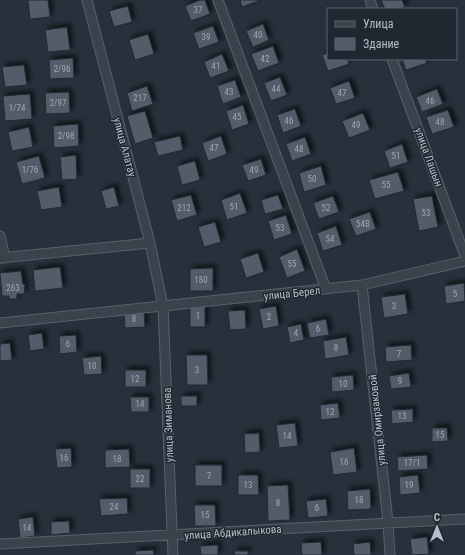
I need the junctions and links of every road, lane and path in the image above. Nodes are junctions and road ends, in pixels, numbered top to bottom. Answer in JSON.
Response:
{"nodes":[{"id":1,"x":87,"y":0,"type":"edge"},
{"id":2,"x":218,"y":0,"type":"edge"},
{"id":3,"x":392,"y":60,"type":"edge"},
{"id":4,"x":0,"y":236,"type":"edge"},
{"id":5,"x":150,"y":243,"type":"junction"},
{"id":6,"x":465,"y":256,"type":"edge"},
{"id":7,"x":3,"y":258,"type":"edge"},
{"id":8,"x":465,"y":261,"type":"edge"},
{"id":9,"x":362,"y":285,"type":"junction"},
{"id":10,"x":326,"y":289,"type":"junction"},
{"id":11,"x":161,"y":295,"type":"joint"},
{"id":12,"x":163,"y":306,"type":"junction"},
{"id":13,"x":0,"y":323,"type":"edge"},
{"id":14,"x":465,"y":519,"type":"edge"},
{"id":15,"x":388,"y":522,"type":"junction"},
{"id":16,"x":173,"y":536,"type":"junction"},
{"id":17,"x":0,"y":544,"type":"edge"},
{"id":18,"x":173,"y":555,"type":"edge"},
{"id":19,"x":390,"y":555,"type":"edge"}],
"edges":[{"from":1,"to":5,"type":"street","name":"улица Алатау"},
{"from":2,"to":10,"type":"street","name":"улица Берел"},
{"from":3,"to":6,"type":"street","name":"улица Лашын"},
{"from":4,"to":7,"type":"street"},
{"from":5,"to":7,"type":"street"},
{"from":5,"to":11,"type":"street","name":"улица Алатау"},
{"from":8,"to":9,"type":"street"},
{"from":9,"to":10,"type":"street"},
{"from":9,"to":15,"type":"street","name":"улица Омирзаковой"},
{"from":10,"to":12,"type":"street","name":"улица Берел"},
{"from":11,"to":12,"type":"street","name":"улица Зиманова"},
{"from":12,"to":13,"type":"street","name":"улица Берел"},
{"from":12,"to":16,"type":"street","name":"улица Зиманова"},
{"from":14,"to":15,"type":"street","name":"улица Абдикалыкова"},
{"from":15,"to":16,"type":"street","name":"улица Абдикалыкова"},
{"from":15,"to":19,"type":"street","name":"улица Омирзаковой"},
{"from":16,"to":17,"type":"street","name":"улица Абдикалыкова"},
{"from":16,"to":18,"type":"street","name":"улица Зиманова"}]}
